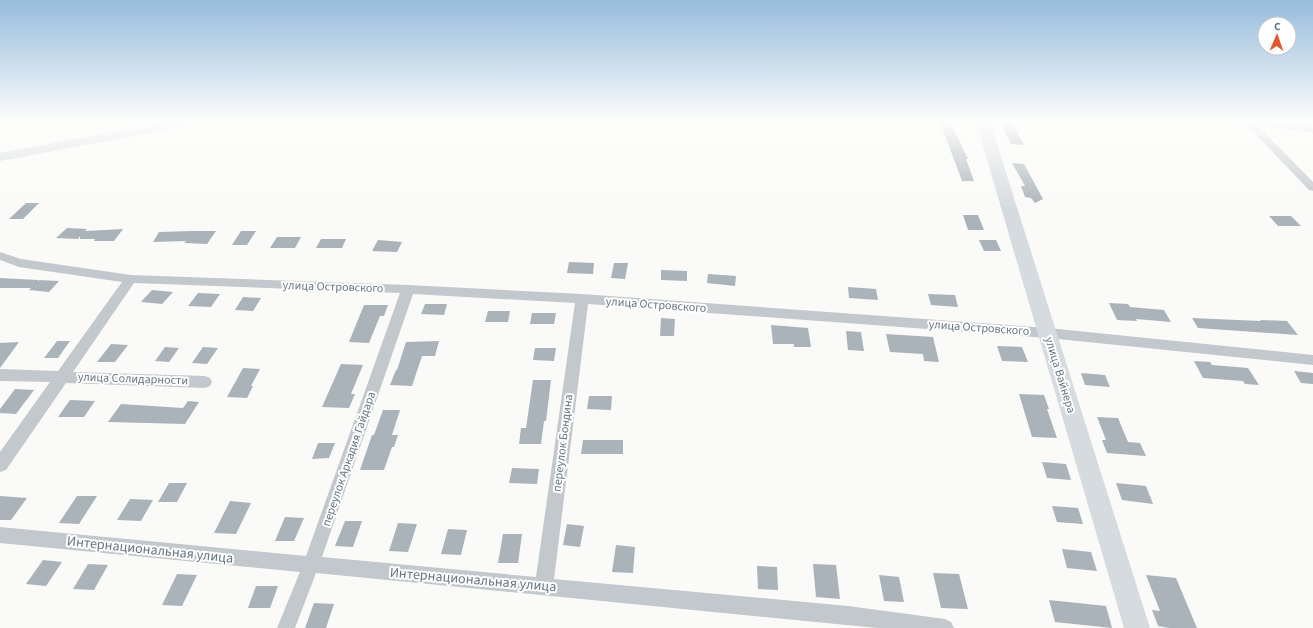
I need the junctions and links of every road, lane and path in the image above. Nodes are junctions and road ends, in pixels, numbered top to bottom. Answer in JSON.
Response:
{"nodes":[{"id":1,"x":31,"y":151,"type":"edge"},
{"id":2,"x":992,"y":151,"type":"edge"},
{"id":3,"x":1277,"y":151,"type":"edge"},
{"id":4,"x":0,"y":157,"type":"edge"},
{"id":5,"x":1313,"y":188,"type":"edge"},
{"id":6,"x":0,"y":256,"type":"edge"},
{"id":7,"x":131,"y":279,"type":"junction"},
{"id":8,"x":408,"y":289,"type":"junction"},
{"id":9,"x":582,"y":299,"type":"junction"},
{"id":10,"x":1048,"y":333,"type":"junction"},
{"id":11,"x":1313,"y":360,"type":"edge"},
{"id":12,"x":0,"y":375,"type":"edge"},
{"id":13,"x":62,"y":377,"type":"junction"},
{"id":14,"x":205,"y":382,"type":"dead end"},
{"id":15,"x":0,"y":465,"type":"edge"},
{"id":16,"x":0,"y":535,"type":"edge"},
{"id":17,"x":311,"y":565,"type":"junction"},
{"id":18,"x":544,"y":586,"type":"junction"},
{"id":19,"x":286,"y":628,"type":"edge"},
{"id":20,"x":945,"y":628,"type":"edge"},
{"id":21,"x":1137,"y":628,"type":"edge"}],
"edges":[{"from":1,"to":4,"type":"street"},
{"from":2,"to":10,"type":"street","name":"улица Вайнера"},
{"from":3,"to":5,"type":"street"},
{"from":6,"to":7,"type":"street","name":"улица Островского"},
{"from":7,"to":8,"type":"street","name":"улица Островского"},
{"from":7,"to":13,"type":"street","name":"улица Солидарности"},
{"from":8,"to":9,"type":"street","name":"улица Островского"},
{"from":8,"to":17,"type":"street","name":"переулок Аркадия Гайдара"},
{"from":9,"to":10,"type":"street","name":"улица Островского"},
{"from":9,"to":18,"type":"street","name":"переулок Бондина"},
{"from":10,"to":11,"type":"street","name":"улица Островского"},
{"from":10,"to":21,"type":"street","name":"улица Вайнера"},
{"from":12,"to":13,"type":"street","name":"улица Солидарности"},
{"from":13,"to":14,"type":"street","name":"улица Солидарности"},
{"from":13,"to":15,"type":"street","name":"улица Солидарности"},
{"from":16,"to":17,"type":"street","name":"Интернациональная улица"},
{"from":17,"to":18,"type":"street","name":"Интернациональная улица"},
{"from":17,"to":19,"type":"street","name":"переулок Аркадия Гайдара"},
{"from":18,"to":20,"type":"street","name":"Интернациональная улица"}]}
